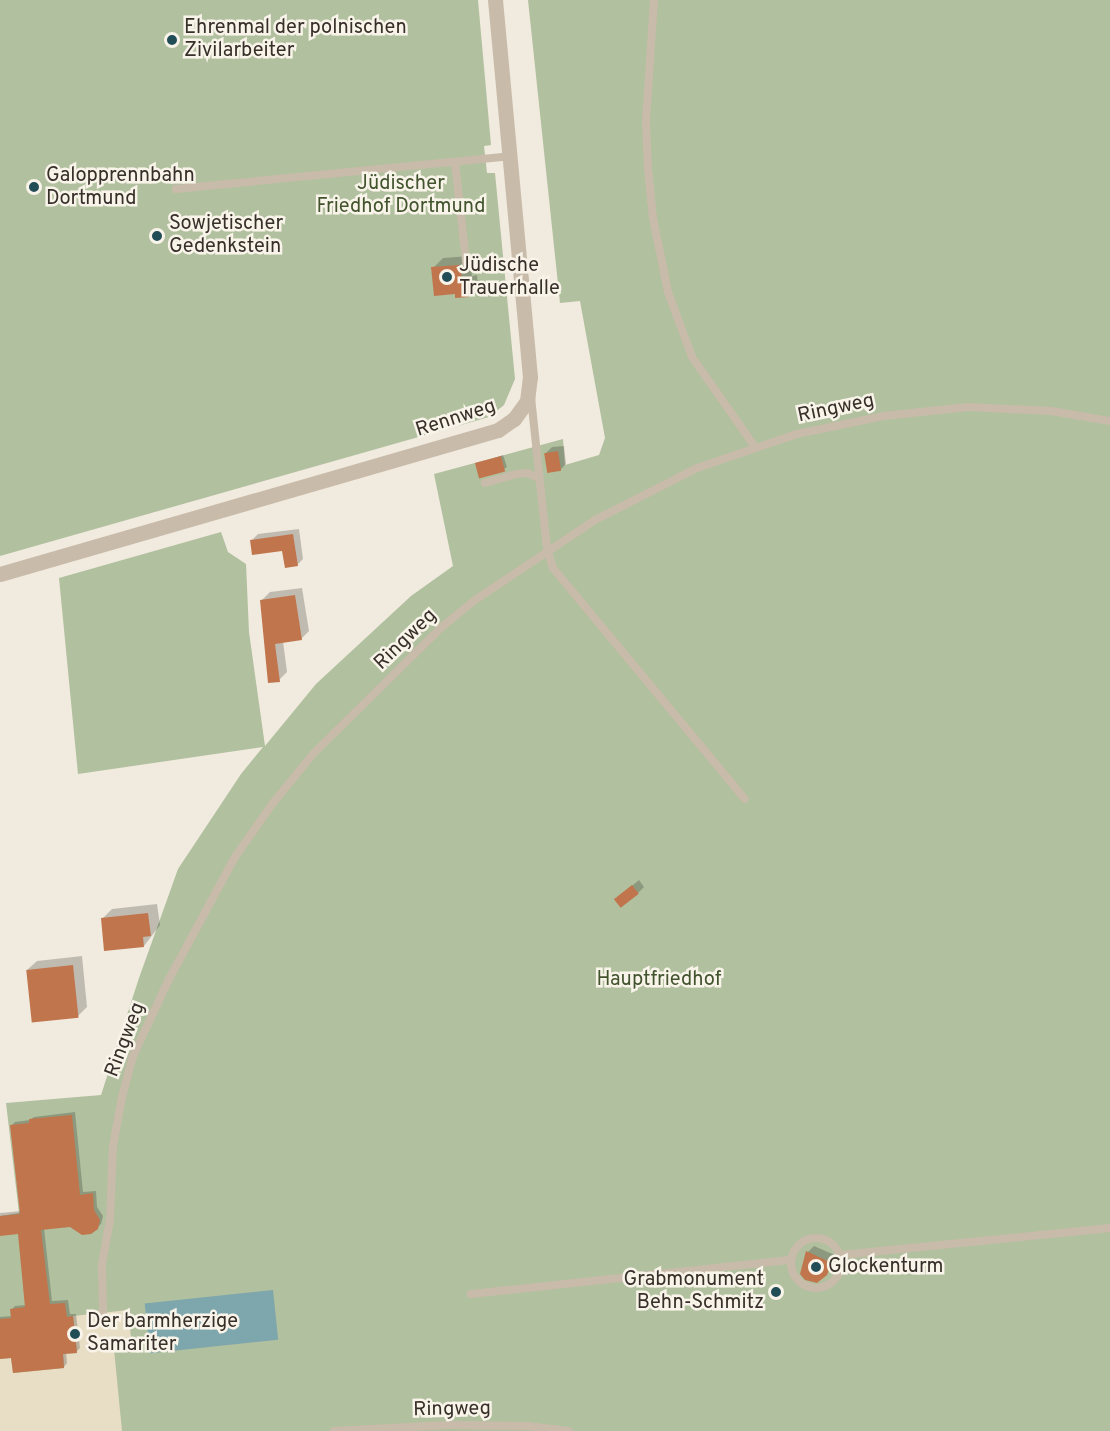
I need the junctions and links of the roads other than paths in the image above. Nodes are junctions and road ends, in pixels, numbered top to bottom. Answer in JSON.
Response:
{"nodes":[{"id":1,"x":495,"y":0,"type":"edge"},
{"id":2,"x":654,"y":0,"type":"edge"},
{"id":3,"x":510,"y":156,"type":"junction"},
{"id":4,"x":455,"y":162,"type":"junction"},
{"id":5,"x":176,"y":189,"type":"dead end"},
{"id":6,"x":466,"y":262,"type":"dead end"},
{"id":7,"x":530,"y":387,"type":"junction"},
{"id":8,"x":1110,"y":421,"type":"edge"},
{"id":9,"x":755,"y":447,"type":"junction"},
{"id":10,"x":539,"y":478,"type":"junction"},
{"id":11,"x":484,"y":483,"type":"dead end"},
{"id":12,"x":547,"y":549,"type":"junction"},
{"id":13,"x":0,"y":574,"type":"edge"},
{"id":14,"x":745,"y":799,"type":"dead end"},
{"id":15,"x":1110,"y":1228,"type":"edge"},
{"id":16,"x":840,"y":1255,"type":"junction"},
{"id":17,"x":792,"y":1260,"type":"junction"},
{"id":18,"x":471,"y":1294,"type":"dead end"},
{"id":19,"x":103,"y":1313,"type":"dead end"},
{"id":20,"x":527,"y":1428,"type":"edge"},
{"id":21,"x":334,"y":1431,"type":"edge"},
{"id":22,"x":569,"y":1431,"type":"edge"}],
"edges":[{"from":1,"to":3,"type":"street","name":"Rennweg"},
{"from":2,"to":9,"type":"lane"},
{"from":3,"to":4,"type":"lane"},
{"from":3,"to":7,"type":"street","name":"Rennweg"},
{"from":4,"to":5,"type":"lane"},
{"from":4,"to":6,"type":"lane"},
{"from":7,"to":10,"type":"lane"},
{"from":7,"to":13,"type":"street","name":"Rennweg"},
{"from":8,"to":9,"type":"lane","name":"Ringweg"},
{"from":9,"to":12,"type":"lane","name":"Ringweg"},
{"from":10,"to":11,"type":"lane"},
{"from":10,"to":12,"type":"lane"},
{"from":12,"to":14,"type":"lane"},
{"from":12,"to":19,"type":"lane","name":"Ringweg"},
{"from":15,"to":16,"type":"lane"},
{"from":16,"to":17,"type":"lane"},
{"from":16,"to":17,"type":"lane"},
{"from":17,"to":18,"type":"lane"},
{"from":20,"to":21,"type":"lane","name":"Ringweg"},
{"from":20,"to":22,"type":"lane","name":"Ringweg"}]}
